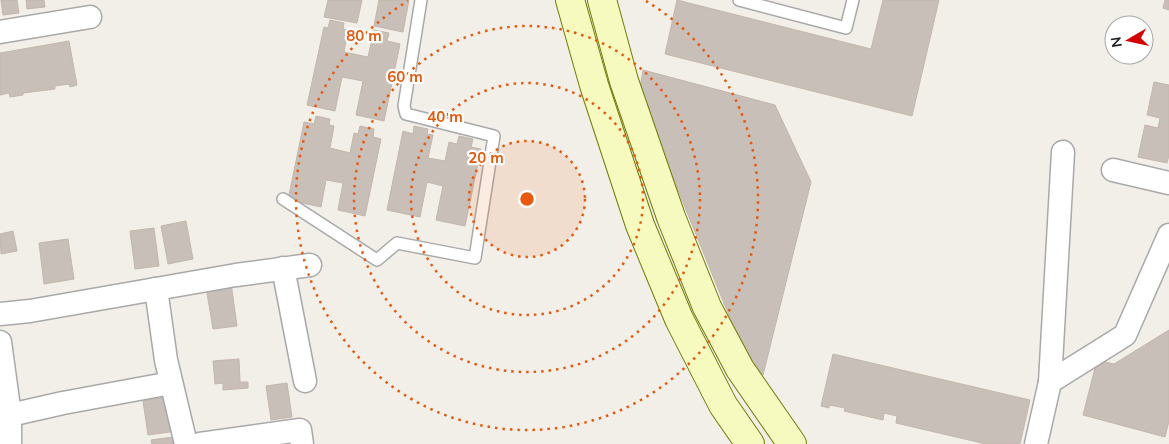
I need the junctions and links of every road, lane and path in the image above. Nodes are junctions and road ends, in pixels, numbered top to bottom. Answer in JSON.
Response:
{"nodes":[{"id":1,"x":421,"y":0,"type":"edge"},
{"id":2,"x":570,"y":0,"type":"edge"},
{"id":3,"x":602,"y":0,"type":"edge"},
{"id":4,"x":739,"y":0,"type":"edge"},
{"id":5,"x":853,"y":0,"type":"edge"},
{"id":6,"x":90,"y":17,"type":"dead end"},
{"id":7,"x":0,"y":32,"type":"edge"},
{"id":8,"x":1063,"y":152,"type":"dead end"},
{"id":9,"x":1113,"y":170,"type":"dead end"},
{"id":10,"x":1169,"y":183,"type":"edge"},
{"id":11,"x":283,"y":199,"type":"dead end"},
{"id":12,"x":1169,"y":236,"type":"edge"},
{"id":13,"x":310,"y":265,"type":"dead end"},
{"id":14,"x":283,"y":268,"type":"junction"},
{"id":15,"x":156,"y":289,"type":"junction"},
{"id":16,"x":0,"y":314,"type":"edge"},
{"id":17,"x":0,"y":342,"type":"edge"},
{"id":18,"x":305,"y":381,"type":"dead end"},
{"id":19,"x":1050,"y":382,"type":"junction"},
{"id":20,"x":171,"y":384,"type":"junction"},
{"id":21,"x":10,"y":415,"type":"junction"},
{"id":22,"x":10,"y":444,"type":"edge"},
{"id":23,"x":186,"y":444,"type":"edge"},
{"id":24,"x":200,"y":444,"type":"edge"},
{"id":25,"x":302,"y":444,"type":"edge"},
{"id":26,"x":750,"y":444,"type":"edge"},
{"id":27,"x":792,"y":444,"type":"edge"},
{"id":28,"x":1036,"y":444,"type":"edge"}],
"edges":[{"from":1,"to":11,"type":"lane"},
{"from":2,"to":26,"type":"main road"},
{"from":3,"to":27,"type":"main road"},
{"from":4,"to":5,"type":"lane"},
{"from":6,"to":7,"type":"street"},
{"from":8,"to":19,"type":"street"},
{"from":9,"to":10,"type":"street"},
{"from":12,"to":19,"type":"street"},
{"from":13,"to":14,"type":"street"},
{"from":14,"to":15,"type":"street"},
{"from":14,"to":18,"type":"street"},
{"from":15,"to":16,"type":"street"},
{"from":15,"to":20,"type":"street"},
{"from":17,"to":21,"type":"street"},
{"from":19,"to":28,"type":"street"},
{"from":20,"to":21,"type":"street"},
{"from":20,"to":23,"type":"street"},
{"from":21,"to":22,"type":"street"},
{"from":24,"to":25,"type":"street"}]}
